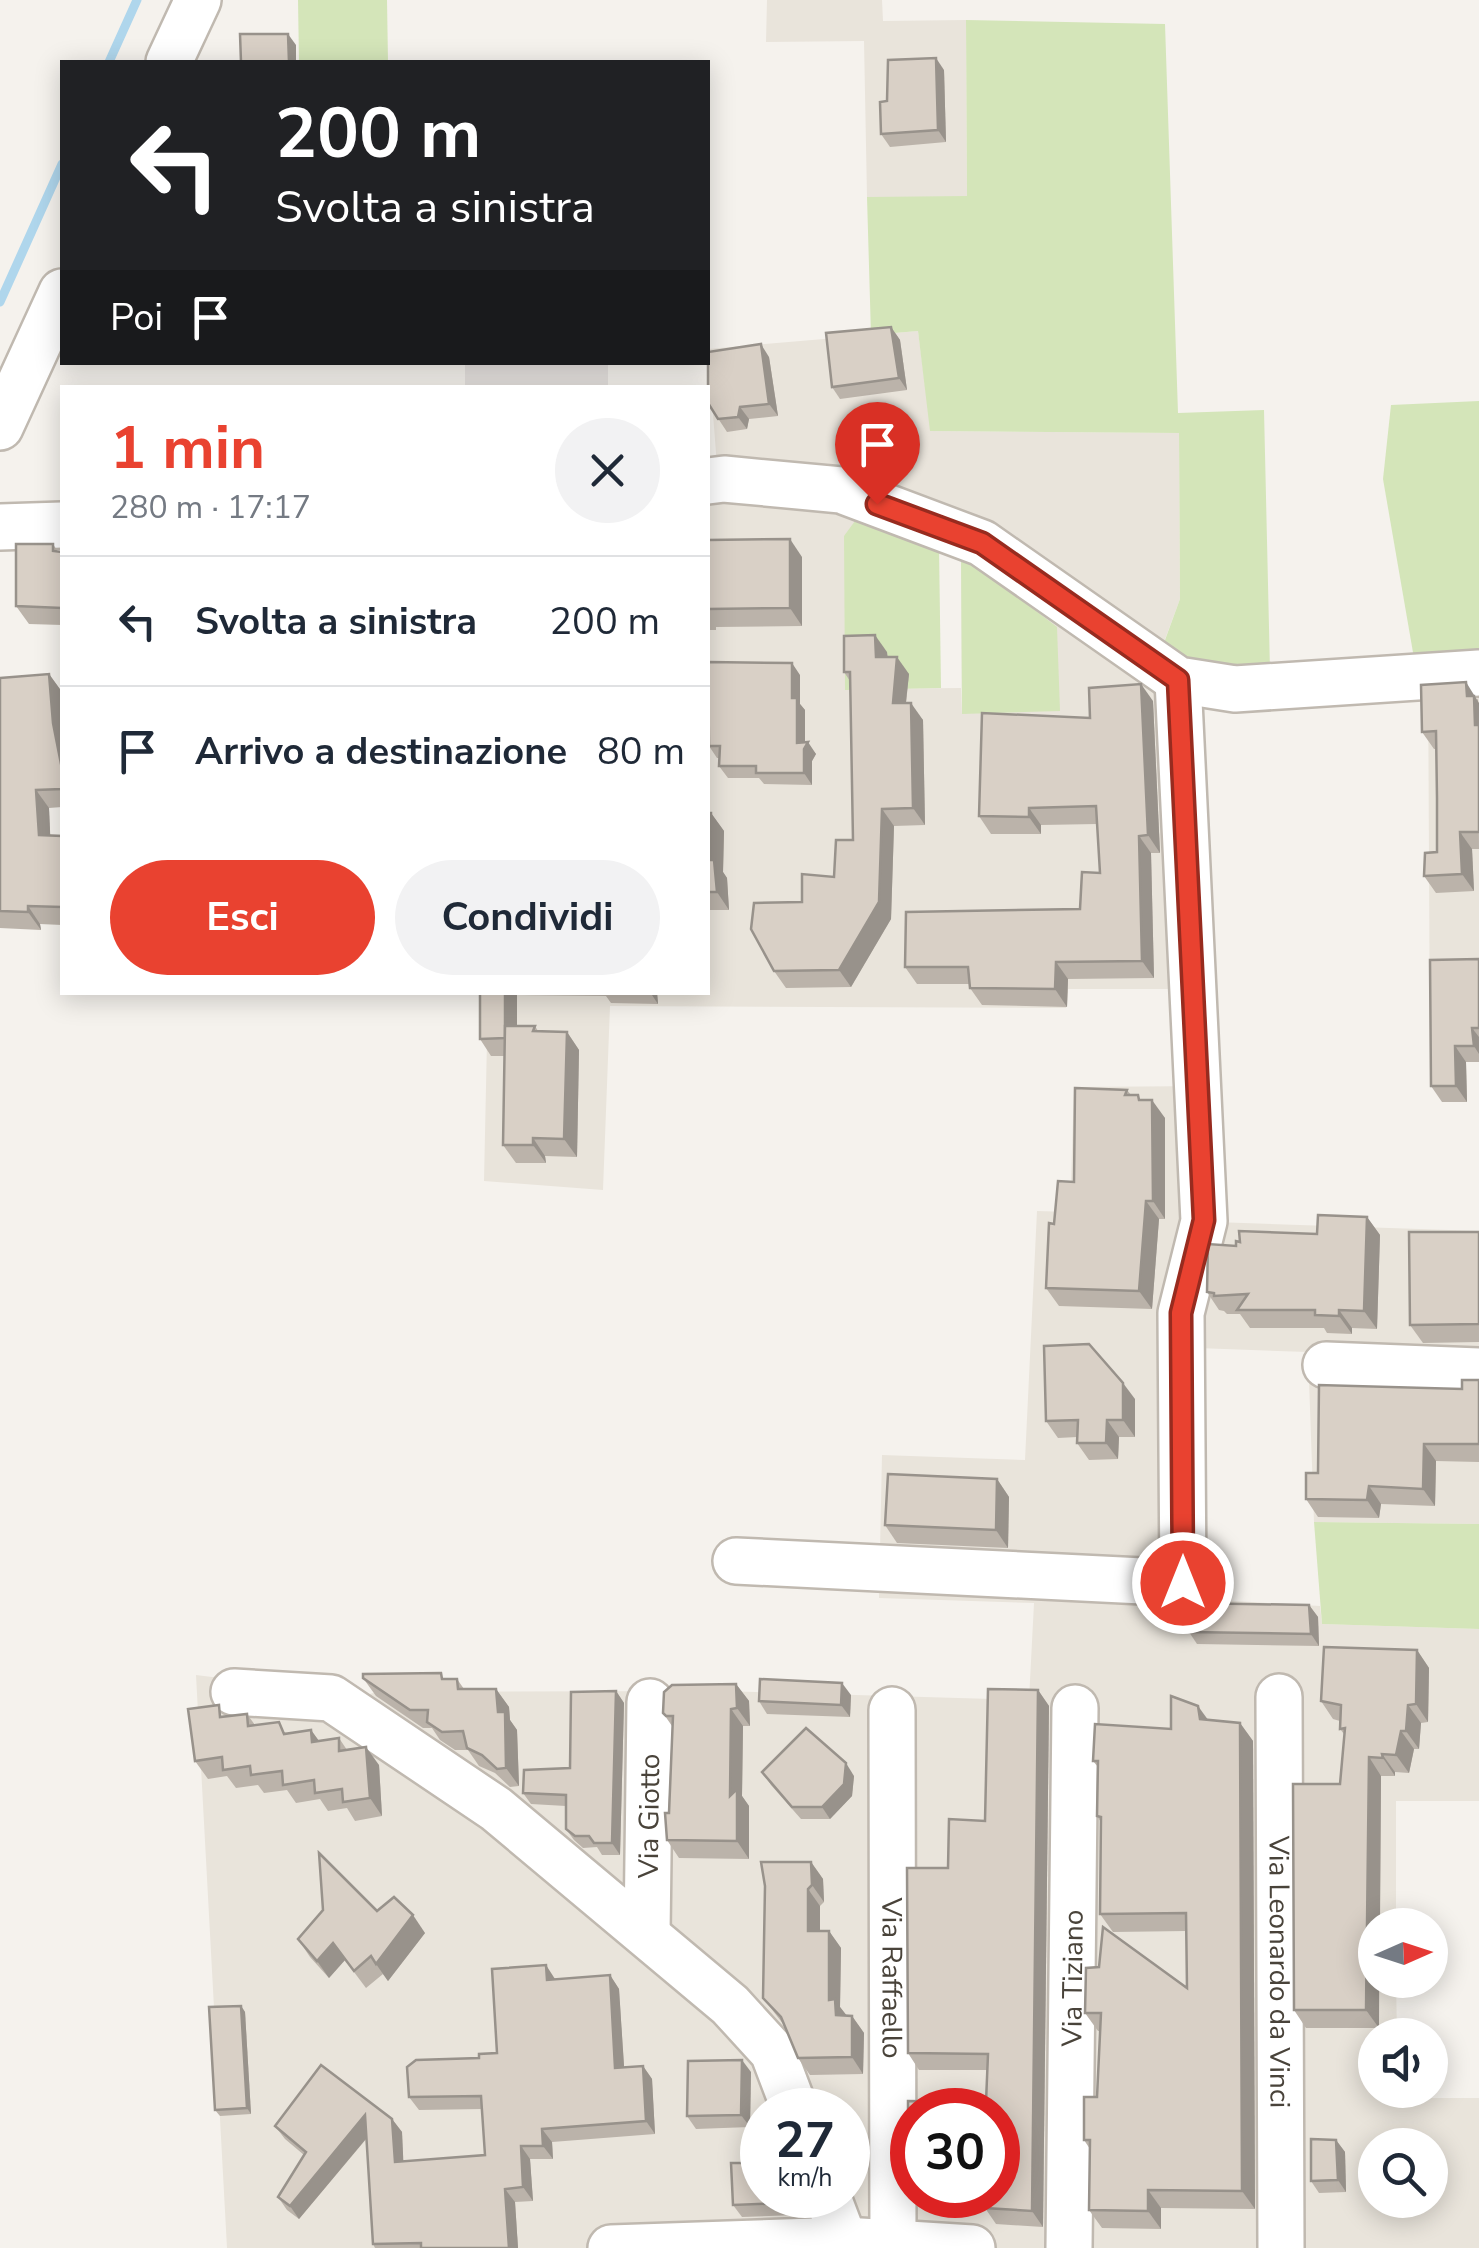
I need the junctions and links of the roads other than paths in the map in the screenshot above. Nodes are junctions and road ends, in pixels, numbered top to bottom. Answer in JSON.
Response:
{"nodes":[{"id":1,"x":198,"y":0,"type":"edge"},
{"id":2,"x":170,"y":60,"type":"edge"},
{"id":3,"x":60,"y":296,"type":"edge"},
{"id":4,"x":0,"y":427,"type":"edge"},
{"id":5,"x":710,"y":481,"type":"edge"},
{"id":6,"x":60,"y":525,"type":"edge"},
{"id":7,"x":0,"y":527,"type":"edge"},
{"id":8,"x":1479,"y":672,"type":"edge"},
{"id":9,"x":1178,"y":680,"type":"junction"},
{"id":10,"x":1326,"y":1364,"type":"dead end"},
{"id":11,"x":1479,"y":1371,"type":"edge"},
{"id":12,"x":736,"y":1561,"type":"dead end"},
{"id":13,"x":234,"y":1692,"type":"dead end"},
{"id":14,"x":1279,"y":1698,"type":"dead end"},
{"id":15,"x":650,"y":1702,"type":"dead end"},
{"id":16,"x":1074,"y":1708,"type":"dead end"},
{"id":17,"x":892,"y":1710,"type":"dead end"},
{"id":18,"x":647,"y":1934,"type":"junction"},
{"id":19,"x":787,"y":2088,"type":"edge"},
{"id":20,"x":836,"y":2218,"type":"edge"},
{"id":21,"x":844,"y":2240,"type":"junction"},
{"id":22,"x":893,"y":2244,"type":"junction"},
{"id":23,"x":611,"y":2248,"type":"edge"},
{"id":24,"x":972,"y":2248,"type":"edge"},
{"id":25,"x":1068,"y":2248,"type":"edge"},
{"id":26,"x":1281,"y":2248,"type":"edge"}],
"edges":[{"from":1,"to":2,"type":"street"},
{"from":3,"to":4,"type":"street"},
{"from":5,"to":9,"type":"street"},
{"from":6,"to":7,"type":"street"},
{"from":8,"to":9,"type":"street"},
{"from":9,"to":12,"type":"street"},
{"from":10,"to":11,"type":"street"},
{"from":13,"to":18,"type":"street"},
{"from":14,"to":26,"type":"street","name":"Via Leonardo da Vinci"},
{"from":15,"to":18,"type":"street","name":"Via Giotto"},
{"from":16,"to":25,"type":"street","name":"Via Tiziano"},
{"from":17,"to":22,"type":"street","name":"Via Raffaello"},
{"from":18,"to":19,"type":"street"},
{"from":20,"to":21,"type":"street"},
{"from":21,"to":22,"type":"street"},
{"from":21,"to":23,"type":"street"},
{"from":22,"to":24,"type":"street"}]}
